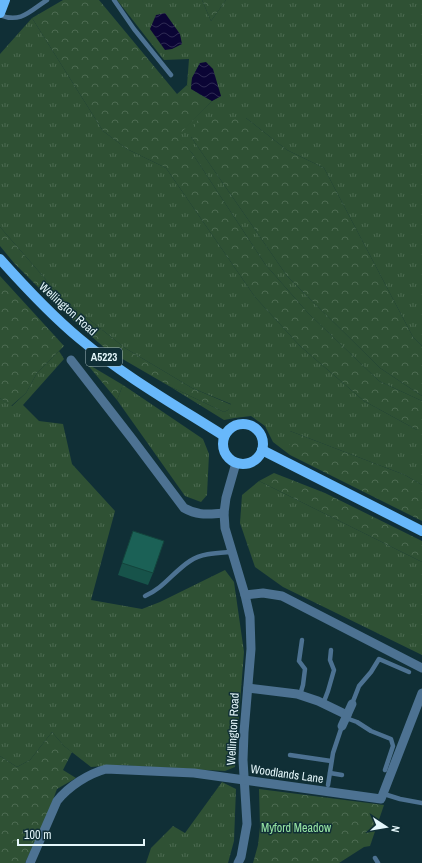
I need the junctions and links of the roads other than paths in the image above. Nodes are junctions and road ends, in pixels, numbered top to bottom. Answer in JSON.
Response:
{"nodes":[{"id":1,"x":5,"y":0,"type":"edge"},
{"id":2,"x":47,"y":0,"type":"edge"},
{"id":3,"x":114,"y":0,"type":"edge"},
{"id":4,"x":0,"y":14,"type":"edge"},
{"id":5,"x":171,"y":75,"type":"dead end"},
{"id":6,"x":0,"y":259,"type":"edge"},
{"id":7,"x":71,"y":360,"type":"dead end"},
{"id":8,"x":224,"y":436,"type":"junction"},
{"id":9,"x":262,"y":450,"type":"junction"},
{"id":10,"x":236,"y":463,"type":"junction"},
{"id":11,"x":224,"y":514,"type":"junction"},
{"id":12,"x":422,"y":531,"type":"edge"},
{"id":13,"x":232,"y":552,"type":"junction"},
{"id":14,"x":245,"y":595,"type":"junction"},
{"id":15,"x":145,"y":596,"type":"dead end"},
{"id":16,"x":302,"y":640,"type":"dead end"},
{"id":17,"x":331,"y":650,"type":"dead end"},
{"id":18,"x":422,"y":668,"type":"edge"},
{"id":19,"x":409,"y":672,"type":"dead end"},
{"id":20,"x":248,"y":688,"type":"junction"},
{"id":21,"x":422,"y":693,"type":"edge"},
{"id":22,"x":300,"y":695,"type":"junction"},
{"id":23,"x":323,"y":704,"type":"junction"},
{"id":24,"x":352,"y":704,"type":"joint"},
{"id":25,"x":345,"y":719,"type":"junction"},
{"id":26,"x":290,"y":755,"type":"dead end"},
{"id":27,"x":331,"y":762,"type":"junction"},
{"id":28,"x":385,"y":770,"type":"dead end"},
{"id":29,"x":330,"y":773,"type":"junction"},
{"id":30,"x":342,"y":775,"type":"dead end"},
{"id":31,"x":244,"y":780,"type":"junction"},
{"id":32,"x":328,"y":785,"type":"dead end"},
{"id":33,"x":384,"y":794,"type":"junction"},
{"id":34,"x":422,"y":803,"type":"edge"},
{"id":35,"x":375,"y":858,"type":"dead end"},
{"id":36,"x":30,"y":863,"type":"edge"},
{"id":37,"x":238,"y":863,"type":"edge"},
{"id":38,"x":378,"y":863,"type":"edge"}],
"edges":[{"from":1,"to":4,"type":"main road"},
{"from":2,"to":4,"type":"lane"},
{"from":3,"to":5,"type":"lane"},
{"from":6,"to":8,"type":"main road","name":"Wellington Road","number":"A5223"},
{"from":7,"to":11,"type":"street"},
{"from":8,"to":9,"type":"main road"},
{"from":8,"to":10,"type":"main road"},
{"from":9,"to":10,"type":"main road"},
{"from":9,"to":12,"type":"main road"},
{"from":10,"to":11,"type":"street","name":"Wellington Road"},
{"from":11,"to":13,"type":"street","name":"Wellington Road"},
{"from":13,"to":14,"type":"street","name":"Wellington Road"},
{"from":13,"to":15,"type":"lane"},
{"from":14,"to":18,"type":"street"},
{"from":14,"to":20,"type":"street","name":"Wellington Road"},
{"from":16,"to":22,"type":"lane"},
{"from":17,"to":23,"type":"lane"},
{"from":19,"to":24,"type":"lane"},
{"from":20,"to":22,"type":"street"},
{"from":20,"to":31,"type":"street","name":"Wellington Road"},
{"from":21,"to":33,"type":"street"},
{"from":22,"to":23,"type":"street"},
{"from":23,"to":25,"type":"street"},
{"from":24,"to":25,"type":"street"},
{"from":25,"to":27,"type":"lane"},
{"from":25,"to":28,"type":"lane"},
{"from":26,"to":27,"type":"lane"},
{"from":27,"to":29,"type":"lane"},
{"from":29,"to":30,"type":"lane"},
{"from":29,"to":32,"type":"lane"},
{"from":31,"to":33,"type":"street","name":"Woodlands Lane"},
{"from":31,"to":36,"type":"street","name":"Woodlands Lane"},
{"from":31,"to":37,"type":"street","name":"Wellington Road"},
{"from":33,"to":34,"type":"lane"},
{"from":35,"to":38,"type":"lane"}]}
